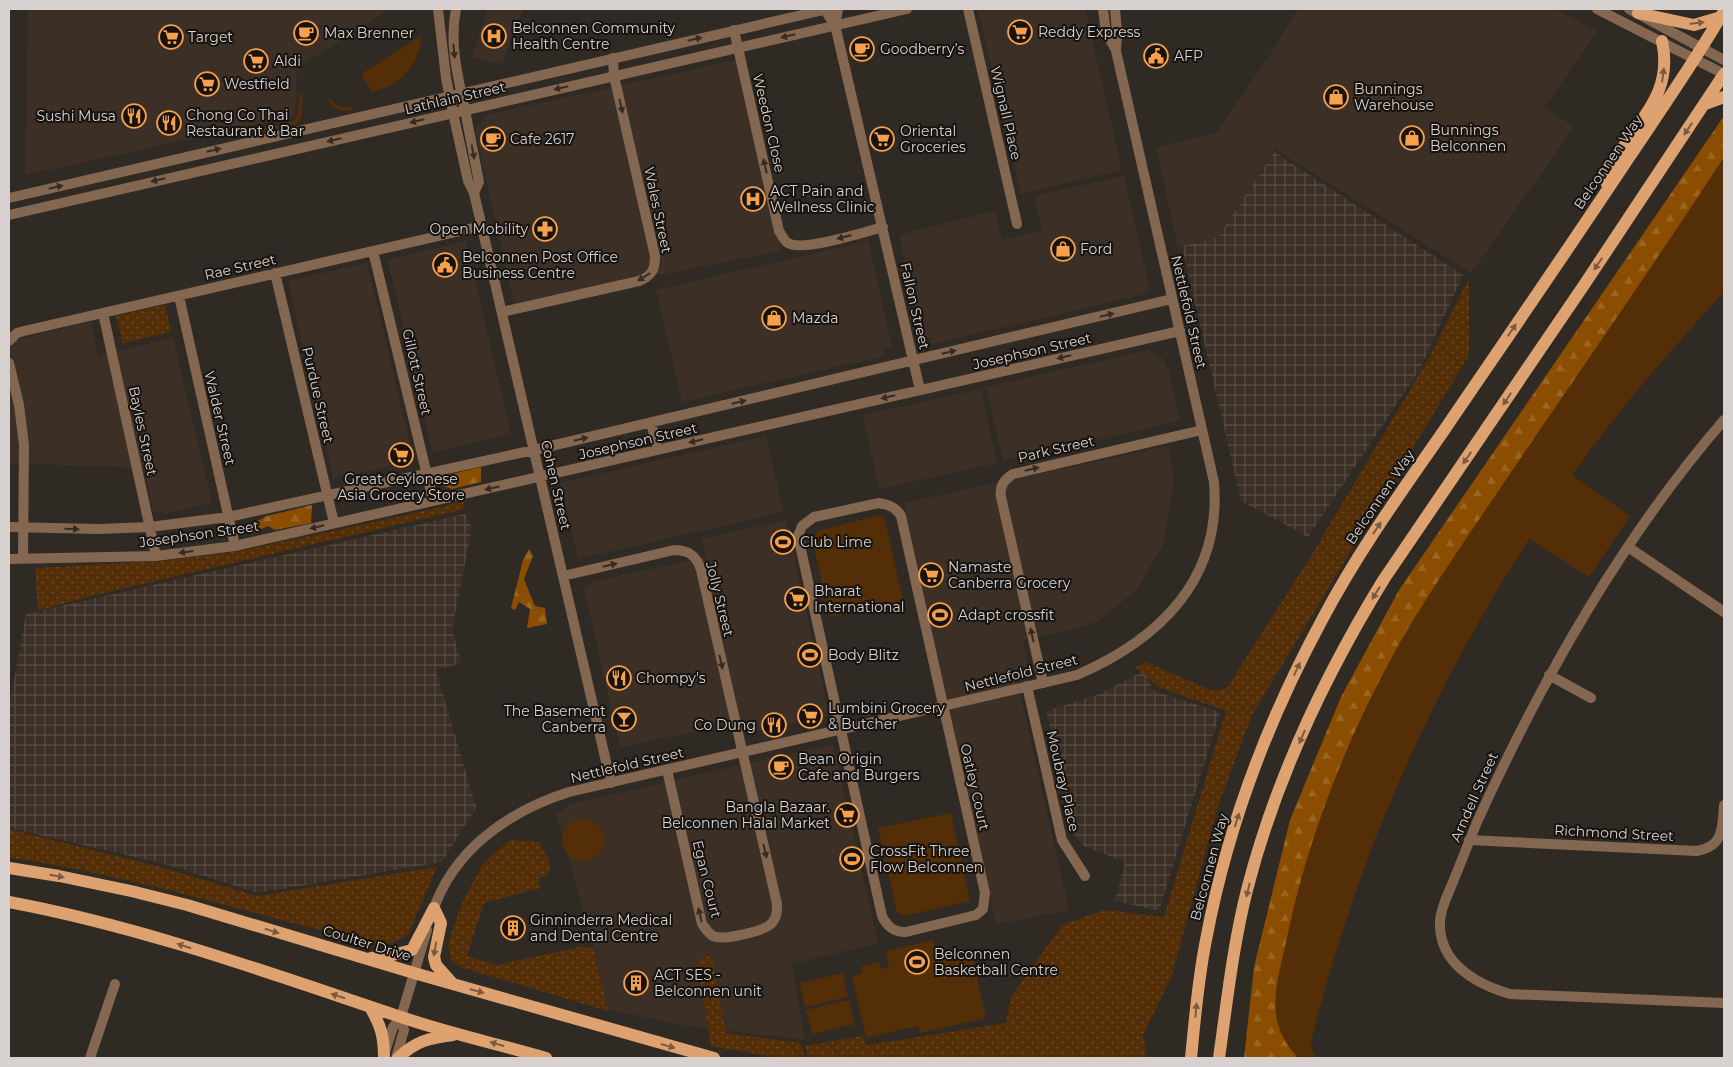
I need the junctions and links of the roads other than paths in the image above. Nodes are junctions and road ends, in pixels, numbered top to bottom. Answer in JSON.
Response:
{"nodes":[{"id":1,"x":438,"y":9,"type":"edge"},
{"id":2,"x":456,"y":9,"type":"edge"},
{"id":3,"x":794,"y":9,"type":"edge"},
{"id":4,"x":825,"y":9,"type":"edge"},
{"id":5,"x":838,"y":9,"type":"edge"},
{"id":6,"x":907,"y":9,"type":"edge"},
{"id":7,"x":968,"y":9,"type":"edge"},
{"id":8,"x":1103,"y":9,"type":"edge"},
{"id":9,"x":1115,"y":9,"type":"edge"},
{"id":10,"x":1596,"y":9,"type":"edge"},
{"id":11,"x":1633,"y":11,"type":"edge"},
{"id":12,"x":1722,"y":14,"type":"edge"},
{"id":13,"x":780,"y":20,"type":"junction"},
{"id":14,"x":835,"y":25,"type":"junction"},
{"id":15,"x":734,"y":30,"type":"junction"},
{"id":16,"x":1662,"y":41,"type":"junction"},
{"id":17,"x":738,"y":48,"type":"junction"},
{"id":18,"x":1116,"y":51,"type":"junction"},
{"id":19,"x":1698,"y":53,"type":"junction"},
{"id":20,"x":613,"y":58,"type":"junction"},
{"id":21,"x":1724,"y":60,"type":"edge"},
{"id":22,"x":1724,"y":74,"type":"edge"},
{"id":23,"x":614,"y":76,"type":"junction"},
{"id":24,"x":461,"y":93,"type":"junction"},
{"id":25,"x":450,"y":96,"type":"junction"},
{"id":26,"x":1724,"y":97,"type":"edge"},
{"id":27,"x":1705,"y":104,"type":"junction"},
{"id":28,"x":465,"y":110,"type":"junction"},
{"id":29,"x":453,"y":113,"type":"junction"},
{"id":30,"x":474,"y":193,"type":"junction"},
{"id":31,"x":1604,"y":196,"type":"junction"},
{"id":32,"x":9,"y":198,"type":"edge"},
{"id":33,"x":9,"y":215,"type":"edge"},
{"id":34,"x":1017,"y":224,"type":"dead end"},
{"id":35,"x":482,"y":226,"type":"junction"},
{"id":36,"x":883,"y":227,"type":"junction"},
{"id":37,"x":374,"y":251,"type":"junction"},
{"id":38,"x":275,"y":273,"type":"junction"},
{"id":39,"x":178,"y":296,"type":"junction"},
{"id":40,"x":1172,"y":300,"type":"junction"},
{"id":41,"x":502,"y":312,"type":"junction"},
{"id":42,"x":104,"y":313,"type":"junction"},
{"id":43,"x":1180,"y":331,"type":"junction"},
{"id":44,"x":9,"y":342,"type":"edge"},
{"id":45,"x":913,"y":361,"type":"junction"},
{"id":46,"x":9,"y":363,"type":"edge"},
{"id":47,"x":920,"y":390,"type":"junction"},
{"id":48,"x":651,"y":423,"type":"junction"},
{"id":49,"x":1723,"y":423,"type":"edge"},
{"id":50,"x":1202,"y":430,"type":"junction"},
{"id":51,"x":534,"y":450,"type":"junction"},
{"id":52,"x":658,"y":450,"type":"junction"},
{"id":53,"x":427,"y":474,"type":"junction"},
{"id":54,"x":540,"y":477,"type":"junction"},
{"id":55,"x":327,"y":495,"type":"junction"},
{"id":56,"x":433,"y":500,"type":"junction"},
{"id":57,"x":228,"y":517,"type":"junction"},
{"id":58,"x":334,"y":523,"type":"junction"},
{"id":59,"x":9,"y":527,"type":"edge"},
{"id":60,"x":24,"y":527,"type":"junction"},
{"id":61,"x":150,"y":527,"type":"junction"},
{"id":62,"x":234,"y":546,"type":"junction"},
{"id":63,"x":1628,"y":547,"type":"junction"},
{"id":64,"x":156,"y":556,"type":"junction"},
{"id":65,"x":9,"y":559,"type":"edge"},
{"id":66,"x":23,"y":559,"type":"junction"},
{"id":67,"x":563,"y":576,"type":"junction"},
{"id":68,"x":1724,"y":612,"type":"edge"},
{"id":69,"x":1550,"y":675,"type":"junction"},
{"id":70,"x":1043,"y":683,"type":"junction"},
{"id":71,"x":1027,"y":686,"type":"junction"},
{"id":72,"x":1591,"y":698,"type":"dead end"},
{"id":73,"x":942,"y":706,"type":"junction"},
{"id":74,"x":840,"y":730,"type":"junction"},
{"id":75,"x":742,"y":752,"type":"junction"},
{"id":76,"x":667,"y":770,"type":"junction"},
{"id":77,"x":611,"y":783,"type":"junction"},
{"id":78,"x":1724,"y":805,"type":"edge"},
{"id":79,"x":1469,"y":840,"type":"junction"},
{"id":80,"x":9,"y":868,"type":"edge"},
{"id":81,"x":1086,"y":876,"type":"dead end"},
{"id":82,"x":9,"y":902,"type":"edge"},
{"id":83,"x":434,"y":908,"type":"junction"},
{"id":84,"x":366,"y":959,"type":"junction"},
{"id":85,"x":414,"y":973,"type":"junction"},
{"id":86,"x":115,"y":984,"type":"dead end"},
{"id":87,"x":453,"y":984,"type":"junction"},
{"id":88,"x":1227,"y":998,"type":"junction"},
{"id":89,"x":1724,"y":1004,"type":"edge"},
{"id":90,"x":370,"y":1007,"type":"junction"},
{"id":91,"x":401,"y":1017,"type":"junction"},
{"id":92,"x":460,"y":1034,"type":"junction"},
{"id":93,"x":90,"y":1058,"type":"edge"},
{"id":94,"x":390,"y":1058,"type":"edge"},
{"id":95,"x":546,"y":1058,"type":"edge"},
{"id":96,"x":714,"y":1058,"type":"edge"},
{"id":97,"x":1191,"y":1058,"type":"edge"},
{"id":98,"x":1219,"y":1058,"type":"edge"},
{"id":99,"x":1225,"y":1058,"type":"edge"}],
"edges":[{"from":1,"to":25,"type":"street","name":"Cohen Street"},
{"from":2,"to":24,"type":"street","name":"Cohen Street","one_way":true},
{"from":3,"to":13,"type":"street"},
{"from":4,"to":13,"type":"street","name":"Lathlain Street"},
{"from":4,"to":14,"type":"street"},
{"from":5,"to":14,"type":"street"},
{"from":6,"to":14,"type":"street","name":"Lathlain Street"},
{"from":7,"to":34,"type":"street","name":"Wignall Place"},
{"from":8,"to":18,"type":"street","name":"Nettlefold Street"},
{"from":9,"to":18,"type":"street","name":"Nettlefold Street"},
{"from":10,"to":16,"type":"street"},
{"from":11,"to":12,"type":"main road","one_way":true},
{"from":11,"to":19,"type":"street"},
{"from":12,"to":19,"type":"main road","name":"Belconnen Way"},
{"from":13,"to":15,"type":"street","name":"Lathlain Street"},
{"from":14,"to":17,"type":"street","name":"Lathlain Street","one_way":true},
{"from":14,"to":36,"type":"street"},
{"from":15,"to":17,"type":"street","name":"Weedon Close"},
{"from":20,"to":15,"type":"street","name":"Lathlain Street","one_way":true},
{"from":16,"to":19,"type":"street"},
{"from":31,"to":16,"type":"main road","one_way":true},
{"from":17,"to":23,"type":"street","name":"Lathlain Street"},
{"from":36,"to":17,"type":"street","name":"Weedon Close","one_way":true},
{"from":18,"to":40,"type":"street","name":"Nettlefold Street"},
{"from":19,"to":21,"type":"street"},
{"from":19,"to":22,"type":"street"},
{"from":19,"to":31,"type":"main road","name":"Belconnen Way"},
{"from":20,"to":23,"type":"street","name":"Wales Street"},
{"from":20,"to":24,"type":"street","name":"Lathlain Street"},
{"from":22,"to":27,"type":"main road"},
{"from":23,"to":28,"type":"street","name":"Lathlain Street","one_way":true},
{"from":23,"to":41,"type":"street","name":"Wales Street","one_way":true},
{"from":24,"to":25,"type":"street","name":"Lathlain Street"},
{"from":24,"to":28,"type":"street","name":"Cohen Street"},
{"from":25,"to":29,"type":"street","name":"Cohen Street"},
{"from":32,"to":25,"type":"street","name":"Lathlain Street","one_way":true},
{"from":26,"to":27,"type":"main road"},
{"from":27,"to":88,"type":"main road","one_way":true},
{"from":28,"to":29,"type":"street","name":"Lathlain Street"},
{"from":28,"to":30,"type":"street","name":"Cohen Street","one_way":true},
{"from":29,"to":30,"type":"street","name":"Cohen Street"},
{"from":29,"to":33,"type":"street","name":"Lathlain Street","one_way":true},
{"from":30,"to":35,"type":"street","name":"Cohen Street"},
{"from":97,"to":31,"type":"main road","name":"Belconnen Way","one_way":true},
{"from":35,"to":37,"type":"street","name":"Rae Street"},
{"from":35,"to":41,"type":"street","name":"Cohen Street"},
{"from":36,"to":45,"type":"street","name":"Fallon Street"},
{"from":37,"to":38,"type":"street","name":"Rae Street"},
{"from":37,"to":53,"type":"street","name":"Gillott Street"},
{"from":38,"to":39,"type":"street","name":"Rae Street"},
{"from":38,"to":55,"type":"street","name":"Purdue Street"},
{"from":39,"to":42,"type":"street","name":"Rae Street"},
{"from":39,"to":57,"type":"street","name":"Walder Street"},
{"from":40,"to":43,"type":"street","name":"Nettlefold Street"},
{"from":45,"to":40,"type":"street","name":"Josephson Street","one_way":true},
{"from":41,"to":51,"type":"street","name":"Cohen Street"},
{"from":42,"to":44,"type":"street","name":"Rae Street"},
{"from":42,"to":61,"type":"street","name":"Bayles Street"},
{"from":43,"to":47,"type":"street","name":"Josephson Street","one_way":true},
{"from":43,"to":50,"type":"street","name":"Nettlefold Street"},
{"from":45,"to":47,"type":"street","name":"Fallon Street"},
{"from":48,"to":45,"type":"street","name":"Josephson Street","one_way":true},
{"from":46,"to":60,"type":"street"},
{"from":47,"to":52,"type":"street","name":"Josephson Street","one_way":true},
{"from":51,"to":48,"type":"street","name":"Josephson Street","one_way":true},
{"from":48,"to":52,"type":"street"},
{"from":49,"to":63,"type":"street","name":"Arndell Street"},
{"from":50,"to":70,"type":"street","name":"Nettlefold Street"},
{"from":70,"to":50,"type":"street","name":"Park Street","one_way":true},
{"from":51,"to":53,"type":"street","name":"Josephson Street"},
{"from":51,"to":54,"type":"street","name":"Cohen Street"},
{"from":52,"to":54,"type":"street","name":"Josephson Street"},
{"from":53,"to":55,"type":"street","name":"Josephson Street"},
{"from":53,"to":56,"type":"street","name":"Gillott Street"},
{"from":54,"to":56,"type":"street","name":"Josephson Street","one_way":true},
{"from":54,"to":67,"type":"street","name":"Cohen Street"},
{"from":55,"to":57,"type":"street","name":"Josephson Street"},
{"from":55,"to":58,"type":"street","name":"Purdue Street"},
{"from":56,"to":58,"type":"street","name":"Josephson Street"},
{"from":57,"to":61,"type":"street","name":"Josephson Street"},
{"from":57,"to":62,"type":"street","name":"Walder Street"},
{"from":58,"to":62,"type":"street","name":"Josephson Street","one_way":true},
{"from":59,"to":60,"type":"street","name":"Josephson Street"},
{"from":60,"to":61,"type":"street","name":"Josephson Street","one_way":true},
{"from":60,"to":66,"type":"street"},
{"from":61,"to":64,"type":"street","name":"Bayles Street"},
{"from":62,"to":64,"type":"street","name":"Josephson Street","one_way":true},
{"from":63,"to":68,"type":"street"},
{"from":63,"to":69,"type":"street","name":"Arndell Street"},
{"from":64,"to":66,"type":"street","name":"Josephson Street"},
{"from":65,"to":66,"type":"street","name":"Josephson Street"},
{"from":67,"to":75,"type":"street","name":"Jolly Street","one_way":true},
{"from":67,"to":77,"type":"street","name":"Cohen Street"},
{"from":69,"to":72,"type":"street"},
{"from":69,"to":79,"type":"street","name":"Arndell Street"},
{"from":70,"to":71,"type":"street","name":"Nettlefold Street"},
{"from":71,"to":73,"type":"street","name":"Nettlefold Street"},
{"from":71,"to":81,"type":"street","name":"Moubray Place"},
{"from":73,"to":74,"type":"street","name":"Nettlefold Street"},
{"from":73,"to":74,"type":"street","name":"Oatley Court"},
{"from":73,"to":74,"type":"street","name":"Oatley Court"},
{"from":74,"to":75,"type":"street","name":"Nettlefold Street"},
{"from":75,"to":76,"type":"street","name":"Nettlefold Street"},
{"from":75,"to":76,"type":"street","name":"Egan Court","one_way":true},
{"from":76,"to":77,"type":"street","name":"Nettlefold Street"},
{"from":77,"to":83,"type":"street","name":"Nettlefold Street"},
{"from":78,"to":79,"type":"street","name":"Richmond Street"},
{"from":79,"to":89,"type":"street","name":"Arndell Street"},
{"from":80,"to":84,"type":"main road","name":"Coulter Drive","one_way":true},
{"from":90,"to":82,"type":"main road","one_way":true},
{"from":83,"to":84,"type":"main road"},
{"from":83,"to":85,"type":"street","name":"Nettlefold Street"},
{"from":83,"to":87,"type":"main road","one_way":true},
{"from":84,"to":85,"type":"main road","name":"Coulter Drive"},
{"from":85,"to":87,"type":"main road","name":"Coulter Drive"},
{"from":85,"to":91,"type":"street","name":"Nettlefold Street"},
{"from":86,"to":93,"type":"street"},
{"from":87,"to":96,"type":"main road","name":"Coulter Drive","one_way":true},
{"from":88,"to":98,"type":"main road"},
{"from":88,"to":99,"type":"main road"},
{"from":90,"to":91,"type":"main road"},
{"from":90,"to":94,"type":"main road"},
{"from":91,"to":92,"type":"main road"},
{"from":91,"to":94,"type":"street","name":"Nettlefold Street"},
{"from":92,"to":94,"type":"main road"},
{"from":95,"to":92,"type":"main road","one_way":true}]}
